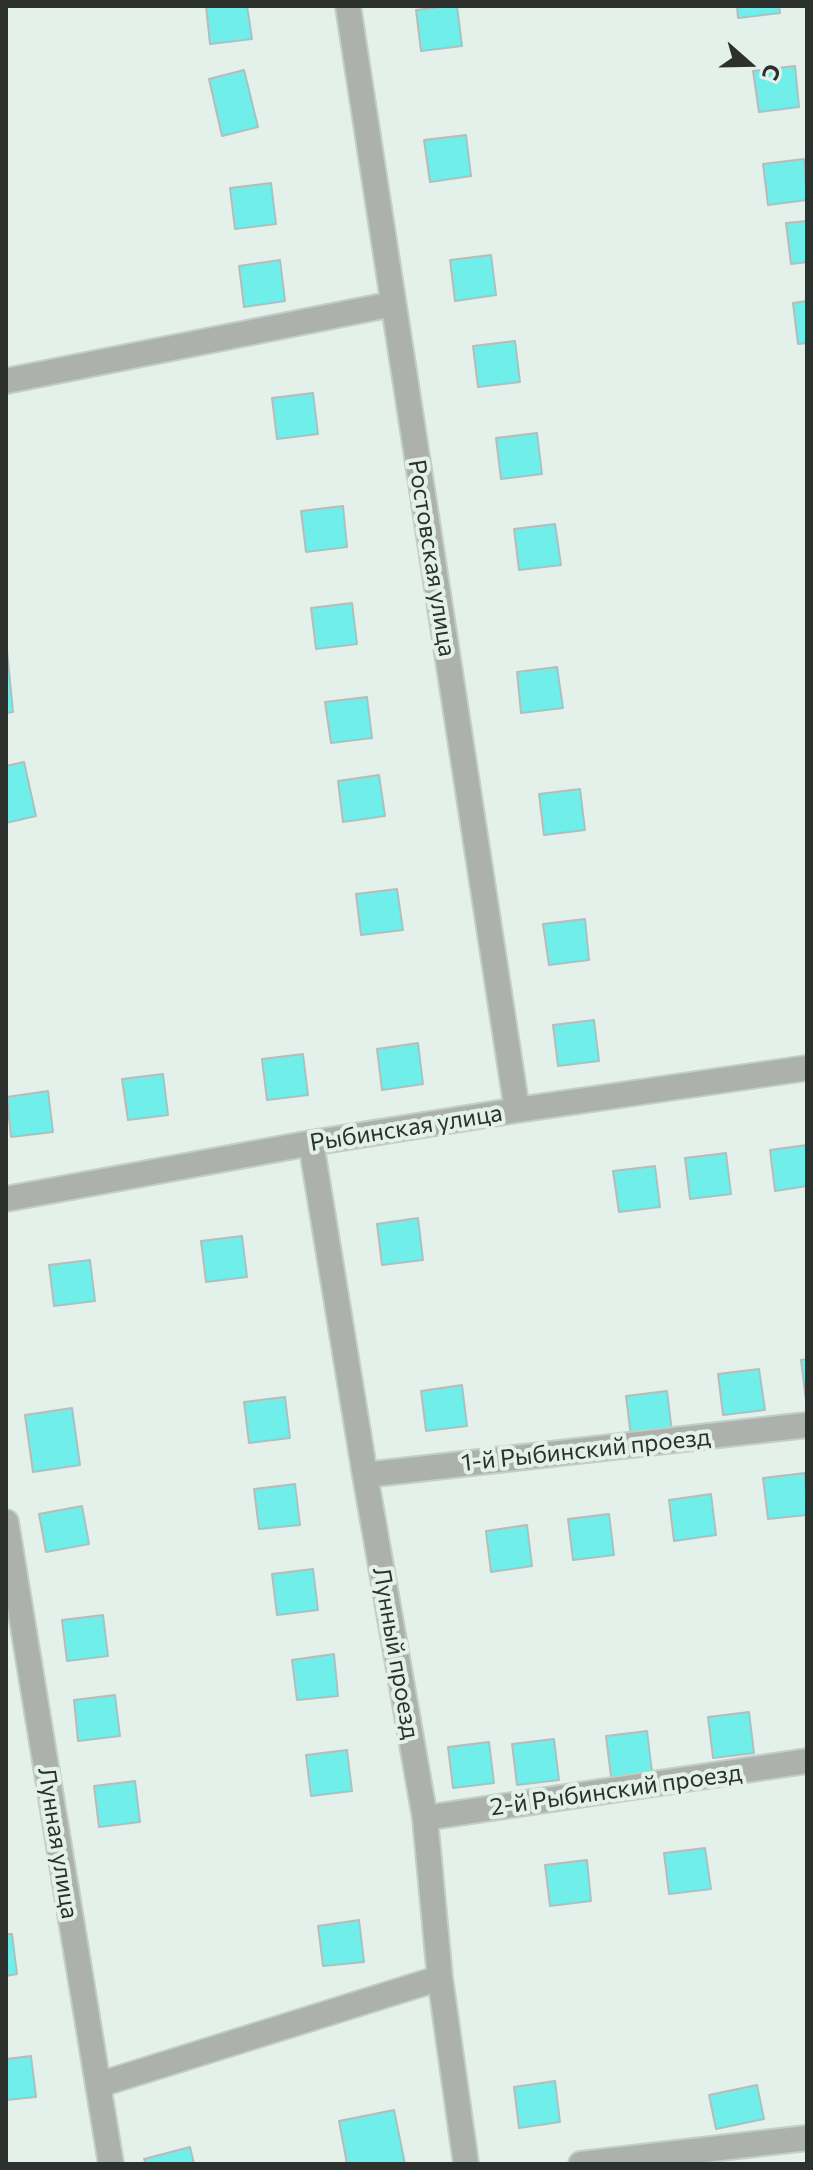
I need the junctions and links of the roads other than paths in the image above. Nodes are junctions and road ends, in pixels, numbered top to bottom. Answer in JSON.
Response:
{"nodes":[{"id":1,"x":348,"y":6,"type":"edge"},
{"id":2,"x":393,"y":304,"type":"junction"},
{"id":3,"x":6,"y":381,"type":"edge"},
{"id":4,"x":807,"y":1068,"type":"edge"},
{"id":5,"x":517,"y":1110,"type":"junction"},
{"id":6,"x":311,"y":1143,"type":"junction"},
{"id":7,"x":6,"y":1199,"type":"edge"},
{"id":8,"x":807,"y":1425,"type":"edge"},
{"id":9,"x":365,"y":1475,"type":"junction"},
{"id":10,"x":6,"y":1522,"type":"edge"},
{"id":11,"x":807,"y":1761,"type":"edge"},
{"id":12,"x":425,"y":1818,"type":"junction"},
{"id":13,"x":440,"y":1978,"type":"junction"},
{"id":14,"x":98,"y":2085,"type":"junction"},
{"id":15,"x":807,"y":2138,"type":"edge"},
{"id":16,"x":111,"y":2164,"type":"edge"},
{"id":17,"x":466,"y":2164,"type":"edge"},
{"id":18,"x":581,"y":2164,"type":"edge"}],
"edges":[{"from":1,"to":2,"type":"street","name":"Ростовская улица"},
{"from":2,"to":3,"type":"street"},
{"from":2,"to":5,"type":"street","name":"Ростовская улица"},
{"from":4,"to":5,"type":"street","name":"Рыбинская улица"},
{"from":5,"to":6,"type":"street","name":"Рыбинская улица"},
{"from":6,"to":7,"type":"street","name":"Рыбинская улица"},
{"from":6,"to":9,"type":"street","name":"Лунный проезд"},
{"from":8,"to":9,"type":"street","name":"1-й Рыбинский проезд"},
{"from":9,"to":12,"type":"street","name":"Лунный проезд"},
{"from":10,"to":14,"type":"street","name":"Лунная улица"},
{"from":11,"to":12,"type":"street","name":"2-й Рыбинский проезд"},
{"from":12,"to":13,"type":"street","name":"Лунный проезд"},
{"from":13,"to":14,"type":"street"},
{"from":13,"to":17,"type":"street","name":"Лунный проезд"},
{"from":14,"to":16,"type":"street","name":"Лунная улица"},
{"from":15,"to":18,"type":"street"}]}
